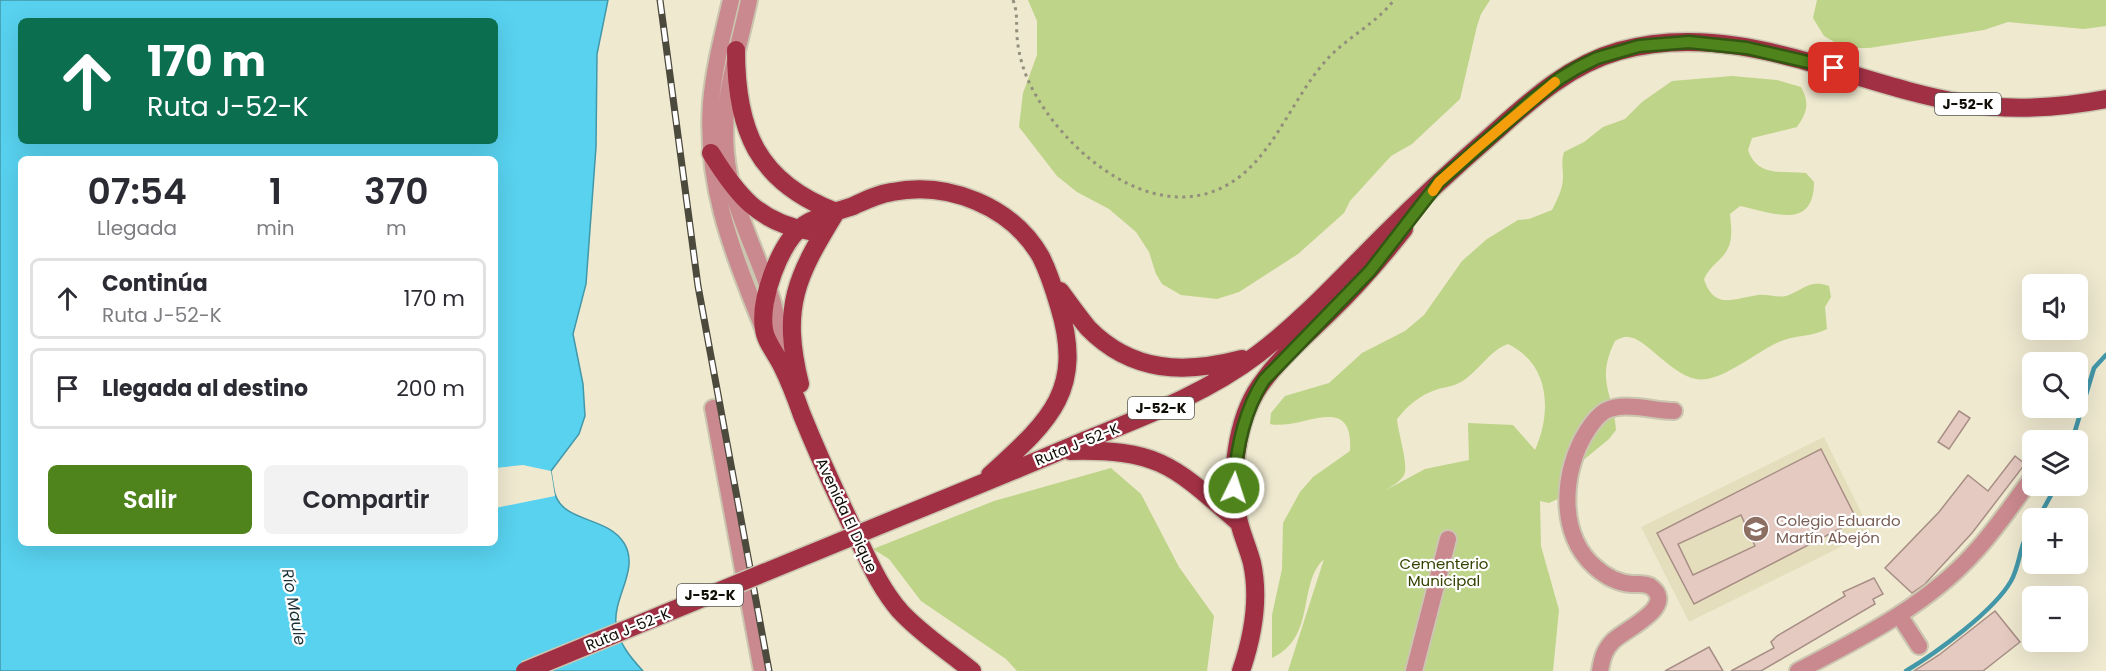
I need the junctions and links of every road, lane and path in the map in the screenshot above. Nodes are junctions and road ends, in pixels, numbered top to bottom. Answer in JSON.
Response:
{"nodes":[{"id":1,"x":731,"y":0,"type":"edge"},
{"id":2,"x":749,"y":0,"type":"edge"},
{"id":3,"x":1014,"y":0,"type":"edge"},
{"id":4,"x":1394,"y":0,"type":"edge"},
{"id":5,"x":736,"y":50,"type":"junction"},
{"id":6,"x":2106,"y":99,"type":"edge"},
{"id":7,"x":711,"y":153,"type":"junction"},
{"id":8,"x":1439,"y":182,"type":"junction"},
{"id":9,"x":732,"y":187,"type":"junction"},
{"id":10,"x":836,"y":212,"type":"junction"},
{"id":11,"x":799,"y":229,"type":"junction"},
{"id":12,"x":824,"y":232,"type":"junction"},
{"id":13,"x":1053,"y":283,"type":"junction"},
{"id":14,"x":768,"y":285,"type":"junction"},
{"id":15,"x":764,"y":330,"type":"junction"},
{"id":16,"x":1258,"y":354,"type":"junction"},
{"id":17,"x":784,"y":369,"type":"junction"},
{"id":18,"x":713,"y":408,"type":"dead end"},
{"id":19,"x":1674,"y":411,"type":"dead end"},
{"id":20,"x":812,"y":439,"type":"junction"},
{"id":21,"x":1059,"y":452,"type":"junction"},
{"id":22,"x":980,"y":484,"type":"junction"},
{"id":23,"x":2022,"y":491,"type":"edge"},
{"id":24,"x":1237,"y":521,"type":"junction"},
{"id":25,"x":1448,"y":539,"type":"dead end"},
{"id":26,"x":1899,"y":615,"type":"junction"},
{"id":27,"x":1919,"y":646,"type":"dead end"},
{"id":28,"x":1801,"y":670,"type":"edge"},
{"id":29,"x":525,"y":671,"type":"edge"},
{"id":30,"x":762,"y":671,"type":"edge"},
{"id":31,"x":972,"y":671,"type":"edge"},
{"id":32,"x":1241,"y":671,"type":"edge"},
{"id":33,"x":1414,"y":671,"type":"edge"},
{"id":34,"x":1600,"y":671,"type":"edge"}],
"edges":[{"from":1,"to":7,"type":"street"},
{"from":2,"to":5,"type":"street"},
{"from":3,"to":4,"type":"path"},
{"from":5,"to":9,"type":"street"},
{"from":5,"to":10,"type":"main road"},
{"from":6,"to":8,"type":"main road","name":"Ruta J-52-K","number":"J-52-K"},
{"from":7,"to":9,"type":"main road"},
{"from":7,"to":15,"type":"street"},
{"from":8,"to":16,"type":"main road","name":"Ruta J-52-K","number":"J-52-K"},
{"from":8,"to":24,"type":"main road"},
{"from":9,"to":11,"type":"main road"},
{"from":9,"to":14,"type":"street"},
{"from":10,"to":11,"type":"main road"},
{"from":10,"to":12,"type":"main road"},
{"from":10,"to":13,"type":"main road"},
{"from":11,"to":12,"type":"main road"},
{"from":11,"to":14,"type":"main road"},
{"from":12,"to":20,"type":"main road"},
{"from":13,"to":16,"type":"main road"},
{"from":13,"to":22,"type":"main road"},
{"from":14,"to":15,"type":"main road"},
{"from":14,"to":17,"type":"street"},
{"from":15,"to":17,"type":"main road","name":"Avenida El Dique"},
{"from":16,"to":21,"type":"main road","name":"Ruta J-52-K","number":"J-52-K"},
{"from":17,"to":20,"type":"main road","name":"Avenida El Dique"},
{"from":18,"to":30,"type":"street"},
{"from":19,"to":34,"type":"street"},
{"from":20,"to":31,"type":"main road","name":"Avenida El Dique"},
{"from":21,"to":22,"type":"main road","name":"Ruta J-52-K","number":"J-52-K"},
{"from":21,"to":24,"type":"main road"},
{"from":22,"to":29,"type":"main road","name":"Ruta J-52-K","number":"J-52-K","bridge":true},
{"from":23,"to":26,"type":"street"},
{"from":24,"to":32,"type":"main road"},
{"from":25,"to":33,"type":"street"},
{"from":26,"to":27,"type":"street"},
{"from":26,"to":28,"type":"street"}]}
